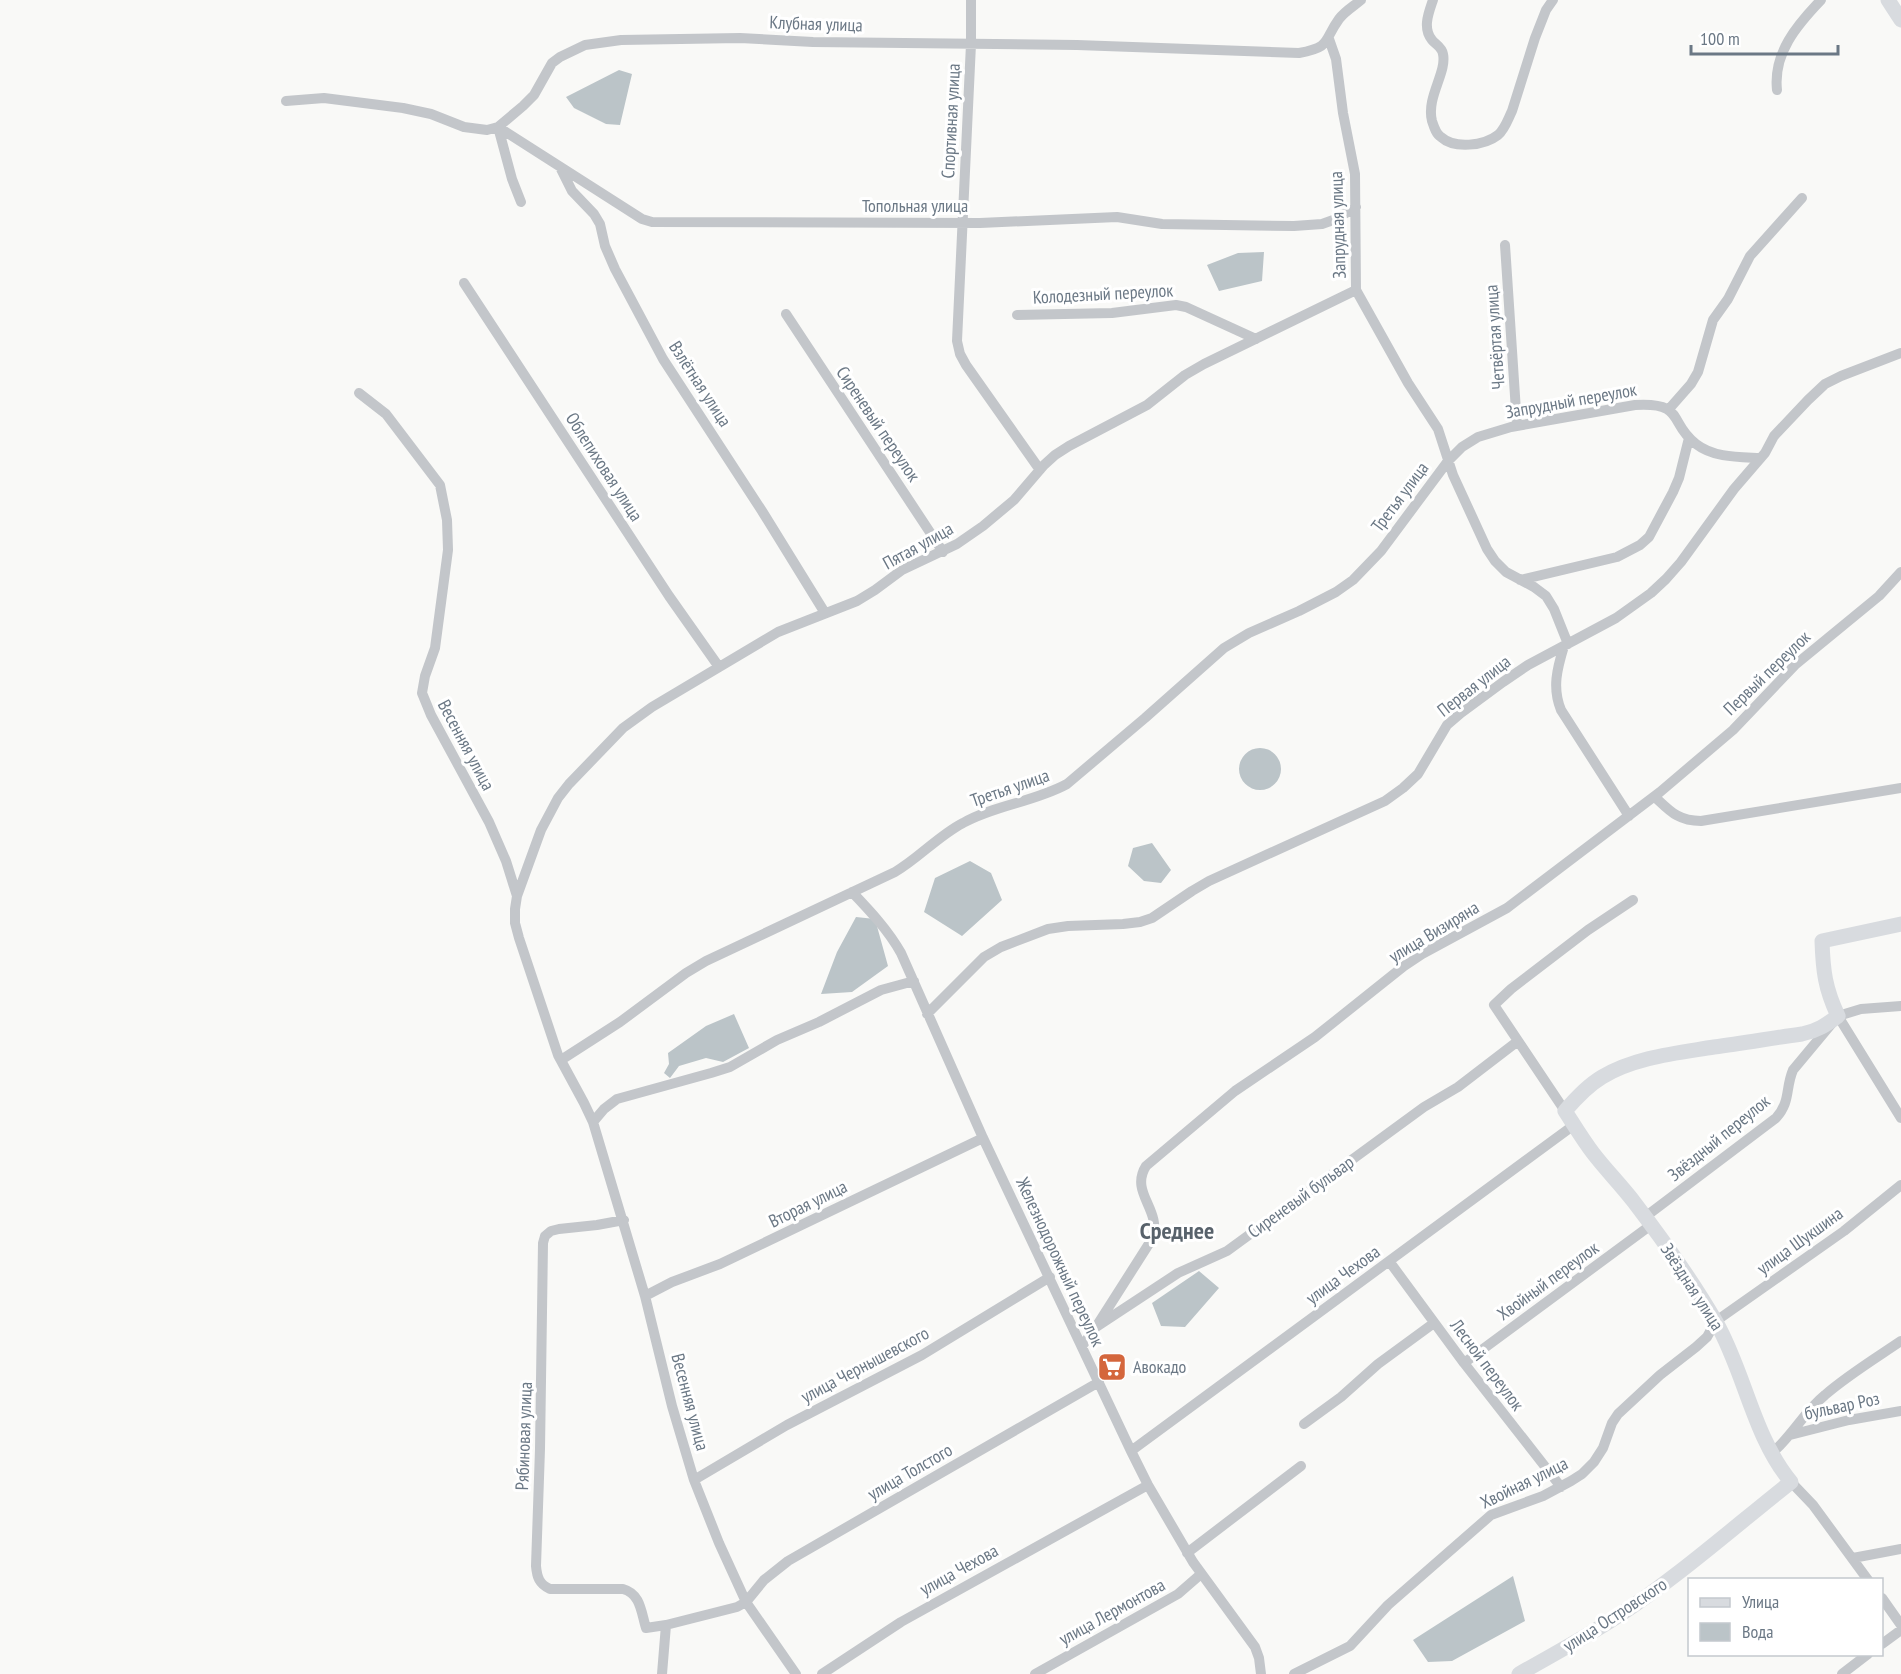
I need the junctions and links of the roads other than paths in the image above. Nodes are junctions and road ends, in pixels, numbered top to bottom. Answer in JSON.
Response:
{"nodes":[{"id":1,"x":970,"y":0,"type":"edge"},
{"id":2,"x":1361,"y":0,"type":"edge"},
{"id":3,"x":1433,"y":0,"type":"edge"},
{"id":4,"x":1553,"y":0,"type":"edge"},
{"id":5,"x":1821,"y":0,"type":"edge"},
{"id":6,"x":1888,"y":0,"type":"edge"},
{"id":7,"x":1901,"y":20,"type":"edge"},
{"id":8,"x":1329,"y":39,"type":"junction"},
{"id":9,"x":971,"y":44,"type":"junction"},
{"id":10,"x":1777,"y":90,"type":"dead end"},
{"id":11,"x":286,"y":101,"type":"dead end"},
{"id":12,"x":498,"y":127,"type":"junction"},
{"id":13,"x":560,"y":168,"type":"junction"},
{"id":14,"x":1802,"y":198,"type":"dead end"},
{"id":15,"x":521,"y":202,"type":"dead end"},
{"id":16,"x":1356,"y":207,"type":"junction"},
{"id":17,"x":963,"y":223,"type":"junction"},
{"id":18,"x":1505,"y":245,"type":"dead end"},
{"id":19,"x":464,"y":283,"type":"dead end"},
{"id":20,"x":1356,"y":290,"type":"junction"},
{"id":21,"x":786,"y":315,"type":"dead end"},
{"id":22,"x":1017,"y":315,"type":"dead end"},
{"id":23,"x":1256,"y":339,"type":"junction"},
{"id":24,"x":1901,"y":353,"type":"edge"},
{"id":25,"x":359,"y":393,"type":"dead end"},
{"id":26,"x":1670,"y":409,"type":"junction"},
{"id":27,"x":1517,"y":426,"type":"junction"},
{"id":28,"x":1689,"y":438,"type":"junction"},
{"id":29,"x":1760,"y":459,"type":"junction"},
{"id":30,"x":1448,"y":461,"type":"junction"},
{"id":31,"x":1041,"y":470,"type":"junction"},
{"id":32,"x":943,"y":552,"type":"junction"},
{"id":33,"x":1901,"y":572,"type":"edge"},
{"id":34,"x":1520,"y":580,"type":"junction"},
{"id":35,"x":825,"y":613,"type":"junction"},
{"id":36,"x":1566,"y":645,"type":"junction"},
{"id":37,"x":719,"y":667,"type":"junction"},
{"id":38,"x":1901,"y":788,"type":"edge"},
{"id":39,"x":1655,"y":796,"type":"junction"},
{"id":40,"x":1629,"y":816,"type":"junction"},
{"id":41,"x":852,"y":892,"type":"junction"},
{"id":42,"x":517,"y":896,"type":"junction"},
{"id":43,"x":1633,"y":900,"type":"dead end"},
{"id":44,"x":1901,"y":924,"type":"edge"},
{"id":45,"x":914,"y":981,"type":"junction"},
{"id":46,"x":1901,"y":1006,"type":"edge"},
{"id":47,"x":927,"y":1014,"type":"junction"},
{"id":48,"x":1838,"y":1016,"type":"junction"},
{"id":49,"x":1518,"y":1041,"type":"junction"},
{"id":50,"x":561,"y":1060,"type":"junction"},
{"id":51,"x":1565,"y":1112,"type":"junction"},
{"id":52,"x":1901,"y":1118,"type":"edge"},
{"id":53,"x":592,"y":1122,"type":"junction"},
{"id":54,"x":1574,"y":1125,"type":"junction"},
{"id":55,"x":983,"y":1138,"type":"junction"},
{"id":56,"x":1901,"y":1185,"type":"edge"},
{"id":57,"x":624,"y":1220,"type":"junction"},
{"id":58,"x":1648,"y":1221,"type":"junction"},
{"id":59,"x":1389,"y":1262,"type":"junction"},
{"id":60,"x":1050,"y":1278,"type":"junction"},
{"id":61,"x":645,"y":1296,"type":"junction"},
{"id":62,"x":1716,"y":1321,"type":"junction"},
{"id":63,"x":1434,"y":1323,"type":"junction"},
{"id":64,"x":1096,"y":1328,"type":"junction"},
{"id":65,"x":1901,"y":1341,"type":"edge"},
{"id":66,"x":1082,"y":1346,"type":"junction"},
{"id":67,"x":1464,"y":1363,"type":"junction"},
{"id":68,"x":1099,"y":1382,"type":"junction"},
{"id":69,"x":1901,"y":1411,"type":"edge"},
{"id":70,"x":1304,"y":1424,"type":"dead end"},
{"id":71,"x":1790,"y":1435,"type":"junction"},
{"id":72,"x":1131,"y":1451,"type":"junction"},
{"id":73,"x":1772,"y":1453,"type":"junction"},
{"id":74,"x":1301,"y":1466,"type":"dead end"},
{"id":75,"x":694,"y":1480,"type":"junction"},
{"id":76,"x":1791,"y":1482,"type":"junction"},
{"id":77,"x":1148,"y":1485,"type":"junction"},
{"id":78,"x":1561,"y":1487,"type":"junction"},
{"id":79,"x":1901,"y":1549,"type":"edge"},
{"id":80,"x":1187,"y":1553,"type":"junction"},
{"id":81,"x":1853,"y":1558,"type":"junction"},
{"id":82,"x":1201,"y":1574,"type":"junction"},
{"id":83,"x":1867,"y":1578,"type":"edge"},
{"id":84,"x":1883,"y":1601,"type":"edge"},
{"id":85,"x":746,"y":1602,"type":"junction"},
{"id":86,"x":666,"y":1624,"type":"junction"},
{"id":87,"x":1901,"y":1627,"type":"edge"},
{"id":88,"x":1883,"y":1642,"type":"edge"},
{"id":89,"x":1865,"y":1656,"type":"edge"},
{"id":90,"x":662,"y":1674,"type":"edge"},
{"id":91,"x":796,"y":1674,"type":"edge"},
{"id":92,"x":822,"y":1674,"type":"edge"},
{"id":93,"x":1035,"y":1674,"type":"edge"},
{"id":94,"x":1261,"y":1674,"type":"edge"},
{"id":95,"x":1294,"y":1674,"type":"edge"},
{"id":96,"x":1519,"y":1674,"type":"edge"},
{"id":97,"x":1842,"y":1674,"type":"edge"}],
"edges":[{"from":1,"to":9,"type":"street","name":"Спортивная улица"},
{"from":2,"to":8,"type":"street"},
{"from":3,"to":4,"type":"street"},
{"from":5,"to":10,"type":"street"},
{"from":6,"to":7,"type":"street"},
{"from":8,"to":9,"type":"street","name":"Клубная улица"},
{"from":8,"to":16,"type":"street","name":"Запрудная улица"},
{"from":9,"to":12,"type":"street","name":"Клубная улица"},
{"from":9,"to":17,"type":"street","name":"Спортивная улица"},
{"from":11,"to":12,"type":"street"},
{"from":12,"to":13,"type":"street","name":"Топольная улица"},
{"from":12,"to":15,"type":"street"},
{"from":13,"to":17,"type":"street","name":"Топольная улица"},
{"from":13,"to":35,"type":"street","name":"Взлётная улица"},
{"from":14,"to":26,"type":"street"},
{"from":16,"to":17,"type":"street","name":"Топольная улица"},
{"from":16,"to":20,"type":"street","name":"Запрудная улица"},
{"from":17,"to":31,"type":"street","name":"Спортивная улица"},
{"from":18,"to":27,"type":"street","name":"Четвёртая улица"},
{"from":19,"to":37,"type":"street","name":"Облепиховая улица"},
{"from":20,"to":23,"type":"street","name":"Пятая улица"},
{"from":20,"to":30,"type":"street","name":"Запрудная улица"},
{"from":21,"to":32,"type":"street","name":"Сиреневый переулок"},
{"from":22,"to":23,"type":"street","name":"Колодезный переулок"},
{"from":23,"to":31,"type":"street","name":"Пятая улица"},
{"from":24,"to":29,"type":"street","name":"Первая улица"},
{"from":25,"to":42,"type":"street","name":"Весенняя улица"},
{"from":26,"to":27,"type":"street","name":"Запрудный переулок"},
{"from":26,"to":28,"type":"street"},
{"from":27,"to":30,"type":"street","name":"Запрудный переулок"},
{"from":28,"to":29,"type":"street"},
{"from":28,"to":34,"type":"street"},
{"from":29,"to":36,"type":"street","name":"Первая улица"},
{"from":30,"to":34,"type":"street","name":"Запрудная улица"},
{"from":30,"to":41,"type":"street","name":"Третья улица"},
{"from":31,"to":32,"type":"street","name":"Пятая улица"},
{"from":32,"to":35,"type":"street","name":"Пятая улица"},
{"from":33,"to":39,"type":"street","name":"Первый переулок"},
{"from":34,"to":36,"type":"street","name":"Запрудная улица"},
{"from":35,"to":37,"type":"street","name":"Пятая улица"},
{"from":36,"to":40,"type":"street"},
{"from":36,"to":47,"type":"street","name":"Первая улица"},
{"from":37,"to":42,"type":"street","name":"Пятая улица"},
{"from":38,"to":39,"type":"street"},
{"from":39,"to":40,"type":"street","name":"улица Визиряна"},
{"from":40,"to":64,"type":"street","name":"улица Визиряна"},
{"from":41,"to":45,"type":"street","name":"Железнодорожный переулок"},
{"from":41,"to":50,"type":"street","name":"Третья улица"},
{"from":42,"to":50,"type":"street","name":"Весенняя улица"},
{"from":43,"to":49,"type":"street","name":"Звёздная улица"},
{"from":44,"to":48,"type":"street"},
{"from":45,"to":47,"type":"street","name":"Железнодорожный переулок"},
{"from":45,"to":53,"type":"street"},
{"from":46,"to":48,"type":"street"},
{"from":47,"to":55,"type":"street","name":"Железнодорожный переулок"},
{"from":48,"to":51,"type":"street"},
{"from":48,"to":52,"type":"street"},
{"from":48,"to":58,"type":"street","name":"Звёздный переулок"},
{"from":49,"to":51,"type":"street","name":"Звёздная улица"},
{"from":49,"to":64,"type":"street","name":"Сиреневый бульвар"},
{"from":50,"to":53,"type":"street","name":"Весенняя улица"},
{"from":51,"to":54,"type":"street","name":"Звёздная улица"},
{"from":53,"to":57,"type":"street","name":"Весенняя улица"},
{"from":54,"to":58,"type":"street","name":"Звёздная улица"},
{"from":54,"to":59,"type":"street","name":"улица Чехова"},
{"from":55,"to":60,"type":"street","name":"Железнодорожный переулок"},
{"from":55,"to":61,"type":"street","name":"Вторая улица"},
{"from":56,"to":62,"type":"street","name":"улица Шукшина"},
{"from":57,"to":61,"type":"street","name":"Весенняя улица"},
{"from":57,"to":86,"type":"street","name":"Рябиновая улица"},
{"from":58,"to":62,"type":"street","name":"Звёздная улица"},
{"from":58,"to":67,"type":"street","name":"Хвойный переулок"},
{"from":59,"to":63,"type":"street","name":"Лесной переулок"},
{"from":59,"to":72,"type":"street","name":"улица Чехова"},
{"from":60,"to":66,"type":"street","name":"Железнодорожный переулок"},
{"from":60,"to":75,"type":"street","name":"улица Чернышевского"},
{"from":61,"to":75,"type":"street","name":"Весенняя улица"},
{"from":62,"to":73,"type":"street","name":"Звёздная улица"},
{"from":62,"to":78,"type":"street","name":"Хвойная улица"},
{"from":63,"to":67,"type":"street","name":"Лесной переулок"},
{"from":63,"to":70,"type":"street"},
{"from":64,"to":66,"type":"street","name":"Сиреневый бульвар"},
{"from":65,"to":71,"type":"street"},
{"from":66,"to":68,"type":"street","name":"Железнодорожный переулок"},
{"from":67,"to":78,"type":"street","name":"Лесной переулок"},
{"from":68,"to":72,"type":"street","name":"Железнодорожный переулок"},
{"from":68,"to":85,"type":"street","name":"улица Толстого"},
{"from":69,"to":71,"type":"street","name":"бульвар Роз"},
{"from":71,"to":73,"type":"street"},
{"from":72,"to":77,"type":"street","name":"Железнодорожный переулок"},
{"from":73,"to":76,"type":"street","name":"Звёздная улица"},
{"from":74,"to":80,"type":"street"},
{"from":75,"to":85,"type":"street","name":"Весенняя улица"},
{"from":76,"to":81,"type":"street","name":"Звёздная улица"},
{"from":76,"to":96,"type":"street","name":"улица Островского"},
{"from":77,"to":80,"type":"street","name":"Железнодорожный переулок"},
{"from":77,"to":92,"type":"street","name":"улица Чехова"},
{"from":78,"to":95,"type":"street","name":"Хвойная улица"},
{"from":79,"to":81,"type":"street"},
{"from":80,"to":82,"type":"street","name":"Железнодорожный переулок"},
{"from":81,"to":83,"type":"street","name":"Звёздная улица"},
{"from":82,"to":93,"type":"street","name":"улица Лермонтова"},
{"from":82,"to":94,"type":"street","name":"Железнодорожный переулок"},
{"from":84,"to":87,"type":"street"},
{"from":85,"to":86,"type":"street"},
{"from":85,"to":91,"type":"street","name":"Весенняя улица"},
{"from":86,"to":90,"type":"street"},
{"from":87,"to":88,"type":"street"},
{"from":89,"to":97,"type":"street"}]}
